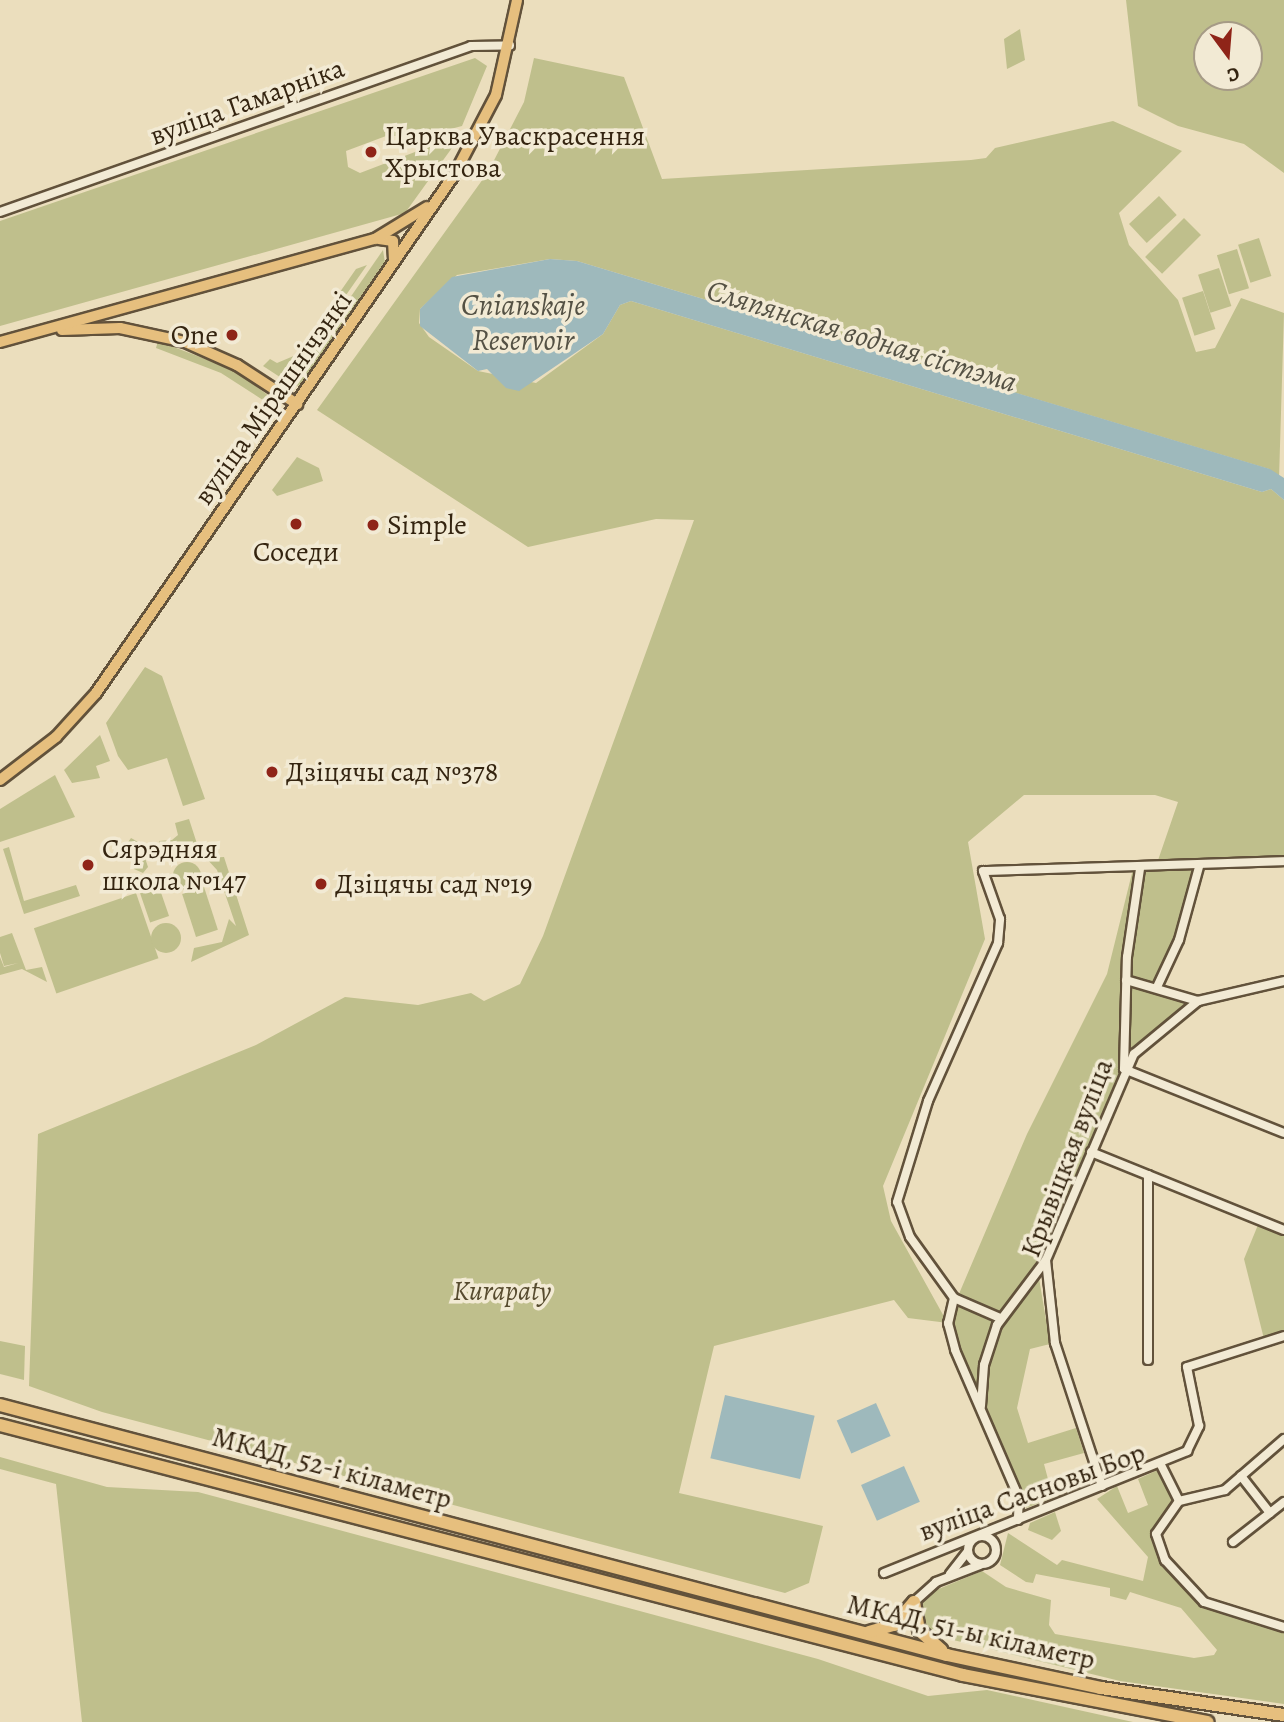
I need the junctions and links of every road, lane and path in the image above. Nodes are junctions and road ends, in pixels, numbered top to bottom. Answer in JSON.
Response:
{"nodes":[{"id":1,"x":517,"y":0,"type":"edge"},
{"id":2,"x":510,"y":45,"type":"junction"},
{"id":3,"x":439,"y":196,"type":"junction"},
{"id":4,"x":0,"y":212,"type":"edge"},
{"id":5,"x":375,"y":239,"type":"junction"},
{"id":6,"x":393,"y":267,"type":"junction"},
{"id":7,"x":37,"y":332,"type":"junction"},
{"id":8,"x":0,"y":342,"type":"edge"},
{"id":9,"x":297,"y":404,"type":"junction"},
{"id":10,"x":0,"y":780,"type":"edge"},
{"id":11,"x":1284,"y":861,"type":"edge"},
{"id":12,"x":1199,"y":867,"type":"junction"},
{"id":13,"x":1140,"y":869,"type":"junction"},
{"id":14,"x":1126,"y":980,"type":"junction"},
{"id":15,"x":1284,"y":981,"type":"edge"},
{"id":16,"x":1157,"y":987,"type":"junction"},
{"id":17,"x":1198,"y":1001,"type":"junction"},
{"id":18,"x":1125,"y":1069,"type":"junction"},
{"id":19,"x":1284,"y":1133,"type":"edge"},
{"id":20,"x":1091,"y":1152,"type":"junction"},
{"id":21,"x":1148,"y":1175,"type":"junction"},
{"id":22,"x":1284,"y":1230,"type":"edge"},
{"id":23,"x":1046,"y":1260,"type":"junction"},
{"id":24,"x":954,"y":1298,"type":"junction"},
{"id":25,"x":1000,"y":1318,"type":"junction"},
{"id":26,"x":1284,"y":1336,"type":"edge"},
{"id":27,"x":1148,"y":1360,"type":"dead end"},
{"id":28,"x":0,"y":1405,"type":"edge"},
{"id":29,"x":982,"y":1411,"type":"junction"},
{"id":30,"x":0,"y":1425,"type":"edge"},
{"id":31,"x":1284,"y":1439,"type":"edge"},
{"id":32,"x":1160,"y":1463,"type":"junction"},
{"id":33,"x":1241,"y":1476,"type":"junction"},
{"id":34,"x":1102,"y":1486,"type":"junction"},
{"id":35,"x":1179,"y":1500,"type":"junction"},
{"id":36,"x":1284,"y":1502,"type":"edge"},
{"id":37,"x":1270,"y":1513,"type":"junction"},
{"id":38,"x":1018,"y":1520,"type":"junction"},
{"id":39,"x":1006,"y":1525,"type":"junction"},
{"id":40,"x":976,"y":1536,"type":"junction"},
{"id":41,"x":1233,"y":1542,"type":"dead end"},
{"id":42,"x":947,"y":1547,"type":"junction"},
{"id":43,"x":996,"y":1548,"type":"junction"},
{"id":44,"x":967,"y":1552,"type":"junction"},
{"id":45,"x":980,"y":1564,"type":"junction"},
{"id":46,"x":884,"y":1573,"type":"dead end"},
{"id":47,"x":651,"y":1577,"type":"joint"},
{"id":48,"x":945,"y":1578,"type":"junction"},
{"id":49,"x":646,"y":1594,"type":"joint"},
{"id":50,"x":914,"y":1602,"type":"junction"},
{"id":51,"x":1284,"y":1627,"type":"edge"},
{"id":52,"x":864,"y":1633,"type":"junction"},
{"id":53,"x":947,"y":1655,"type":"junction"},
{"id":54,"x":1284,"y":1715,"type":"edge"},
{"id":55,"x":1208,"y":1722,"type":"edge"}],
"edges":[{"from":1,"to":2,"type":"main road","name":"вуліца Мірашнічэнкі"},
{"from":2,"to":3,"type":"main road","name":"вуліца Мірашнічэнкі"},
{"from":2,"to":4,"type":"street","name":"вуліца Гамарніка"},
{"from":3,"to":5,"type":"main road"},
{"from":3,"to":6,"type":"main road","name":"вуліца Мірашнічэнкі"},
{"from":5,"to":6,"type":"main road"},
{"from":5,"to":7,"type":"main road"},
{"from":6,"to":9,"type":"main road","name":"вуліца Мірашнічэнкі"},
{"from":7,"to":8,"type":"main road"},
{"from":7,"to":9,"type":"main road"},
{"from":9,"to":10,"type":"main road","name":"вуліца Мірашнічэнкі"},
{"from":11,"to":12,"type":"street"},
{"from":12,"to":13,"type":"street"},
{"from":12,"to":16,"type":"street"},
{"from":13,"to":14,"type":"street"},
{"from":13,"to":24,"type":"street"},
{"from":14,"to":16,"type":"street"},
{"from":14,"to":18,"type":"street"},
{"from":15,"to":17,"type":"street","name":"Крывіцкая вуліца"},
{"from":16,"to":17,"type":"street"},
{"from":17,"to":18,"type":"street","name":"Крывіцкая вуліца"},
{"from":18,"to":19,"type":"street"},
{"from":18,"to":20,"type":"street","name":"Крывіцкая вуліца"},
{"from":20,"to":21,"type":"street"},
{"from":20,"to":23,"type":"street","name":"Крывіцкая вуліца"},
{"from":21,"to":22,"type":"street"},
{"from":21,"to":27,"type":"street"},
{"from":23,"to":25,"type":"street"},
{"from":23,"to":34,"type":"street","name":"Крывіцкая вуліца"},
{"from":24,"to":25,"type":"street"},
{"from":24,"to":29,"type":"street"},
{"from":25,"to":29,"type":"street"},
{"from":26,"to":32,"type":"street"},
{"from":28,"to":47,"type":"highway","name":"МКАД, 52-і кіламетр"},
{"from":29,"to":38,"type":"street"},
{"from":30,"to":49,"type":"highway","name":"МКАД, 52-і кіламетр"},
{"from":31,"to":33,"type":"street"},
{"from":32,"to":34,"type":"street","name":"вуліца Сасновы Бор"},
{"from":32,"to":35,"type":"street","name":"вуліца Сасновы Бор"},
{"from":33,"to":35,"type":"street"},
{"from":33,"to":37,"type":"street"},
{"from":34,"to":38,"type":"street","name":"вуліца Сасновы Бор"},
{"from":35,"to":51,"type":"street"},
{"from":36,"to":37,"type":"street"},
{"from":37,"to":41,"type":"street"},
{"from":38,"to":39,"type":"street","name":"вуліца Сасновы Бор"},
{"from":39,"to":40,"type":"street","name":"вуліца Сасновы Бор"},
{"from":39,"to":43,"type":"street"},
{"from":40,"to":42,"type":"street","name":"вуліца Сасновы Бор"},
{"from":40,"to":43,"type":"street"},
{"from":40,"to":44,"type":"street"},
{"from":42,"to":44,"type":"street"},
{"from":42,"to":46,"type":"street","name":"вуліца Сасновы Бор"},
{"from":43,"to":45,"type":"street"},
{"from":44,"to":45,"type":"street"},
{"from":44,"to":48,"type":"street"},
{"from":45,"to":48,"type":"street"},
{"from":47,"to":52,"type":"highway","name":"МКАД, 51-ы кіламетр"},
{"from":48,"to":50,"type":"street"},
{"from":49,"to":55,"type":"highway","name":"МКАД, 51-ы кіламетр"},
{"from":50,"to":52,"type":"highway"},
{"from":50,"to":53,"type":"highway"},
{"from":52,"to":53,"type":"highway","name":"МКАД, 51-ы кіламетр"},
{"from":53,"to":54,"type":"highway","name":"МКАД, 51-ы кіламетр"}]}
